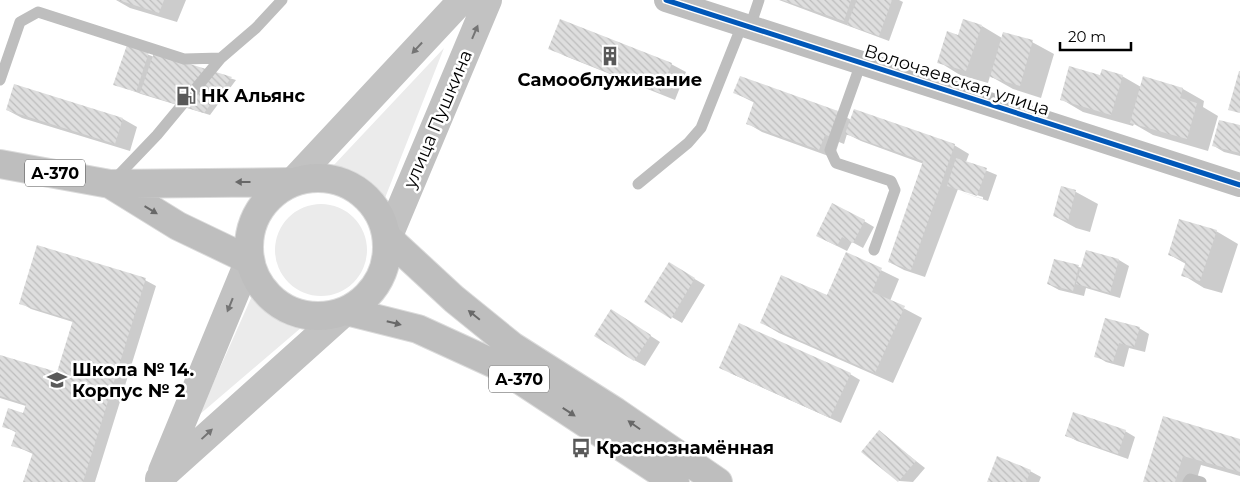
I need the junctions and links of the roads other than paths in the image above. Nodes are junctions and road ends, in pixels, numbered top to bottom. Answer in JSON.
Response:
{"nodes":[{"id":1,"x":282,"y":0,"type":"edge"},
{"id":2,"x":462,"y":0,"type":"edge"},
{"id":3,"x":488,"y":0,"type":"edge"},
{"id":4,"x":666,"y":0,"type":"edge"},
{"id":5,"x":759,"y":0,"type":"edge"},
{"id":6,"x":746,"y":26,"type":"junction"},
{"id":7,"x":221,"y":58,"type":"junction"},
{"id":8,"x":861,"y":64,"type":"junction"},
{"id":9,"x":0,"y":80,"type":"edge"},
{"id":10,"x":0,"y":164,"type":"edge"},
{"id":11,"x":292,"y":182,"type":"junction"},
{"id":12,"x":110,"y":184,"type":"junction"},
{"id":13,"x":638,"y":184,"type":"dead end"},
{"id":14,"x":1240,"y":185,"type":"edge"},
{"id":15,"x":388,"y":238,"type":"junction"},
{"id":16,"x":874,"y":250,"type":"dead end"},
{"id":17,"x":249,"y":260,"type":"junction"},
{"id":18,"x":346,"y":311,"type":"junction"},
{"id":19,"x":161,"y":481,"type":"edge"},
{"id":20,"x":675,"y":482,"type":"edge"},
{"id":21,"x":718,"y":482,"type":"edge"},
{"id":22,"x":1188,"y":482,"type":"edge"},
{"id":23,"x":1202,"y":482,"type":"edge"}],
"edges":[{"from":1,"to":7,"type":"lane"},
{"from":2,"to":11,"type":"main road","one_way":true},
{"from":15,"to":3,"type":"main road","name":"улица Пушкина","one_way":true},
{"from":4,"to":6,"type":"street","name":"Волочаевская улица"},
{"from":5,"to":6,"type":"lane"},
{"from":6,"to":8,"type":"street","name":"Волочаевская улица"},
{"from":6,"to":13,"type":"lane"},
{"from":7,"to":9,"type":"lane"},
{"from":7,"to":12,"type":"lane"},
{"from":8,"to":14,"type":"street","name":"Волочаевская улица"},
{"from":8,"to":16,"type":"lane"},
{"from":10,"to":12,"type":"highway","number":"А-370"},
{"from":11,"to":12,"type":"highway","number":"А-370","one_way":true},
{"from":11,"to":15,"type":"highway","number":"А-370"},
{"from":11,"to":17,"type":"highway","number":"А-370"},
{"from":12,"to":17,"type":"highway","number":"А-370","one_way":true},
{"from":15,"to":18,"type":"highway","number":"А-370"},
{"from":21,"to":15,"type":"highway","number":"А-370","one_way":true},
{"from":17,"to":18,"type":"highway","number":"А-370"},
{"from":17,"to":19,"type":"main road","one_way":true},
{"from":19,"to":18,"type":"main road","one_way":true},
{"from":18,"to":20,"type":"highway","number":"А-370","one_way":true},
{"from":22,"to":23,"type":"lane"}]}
